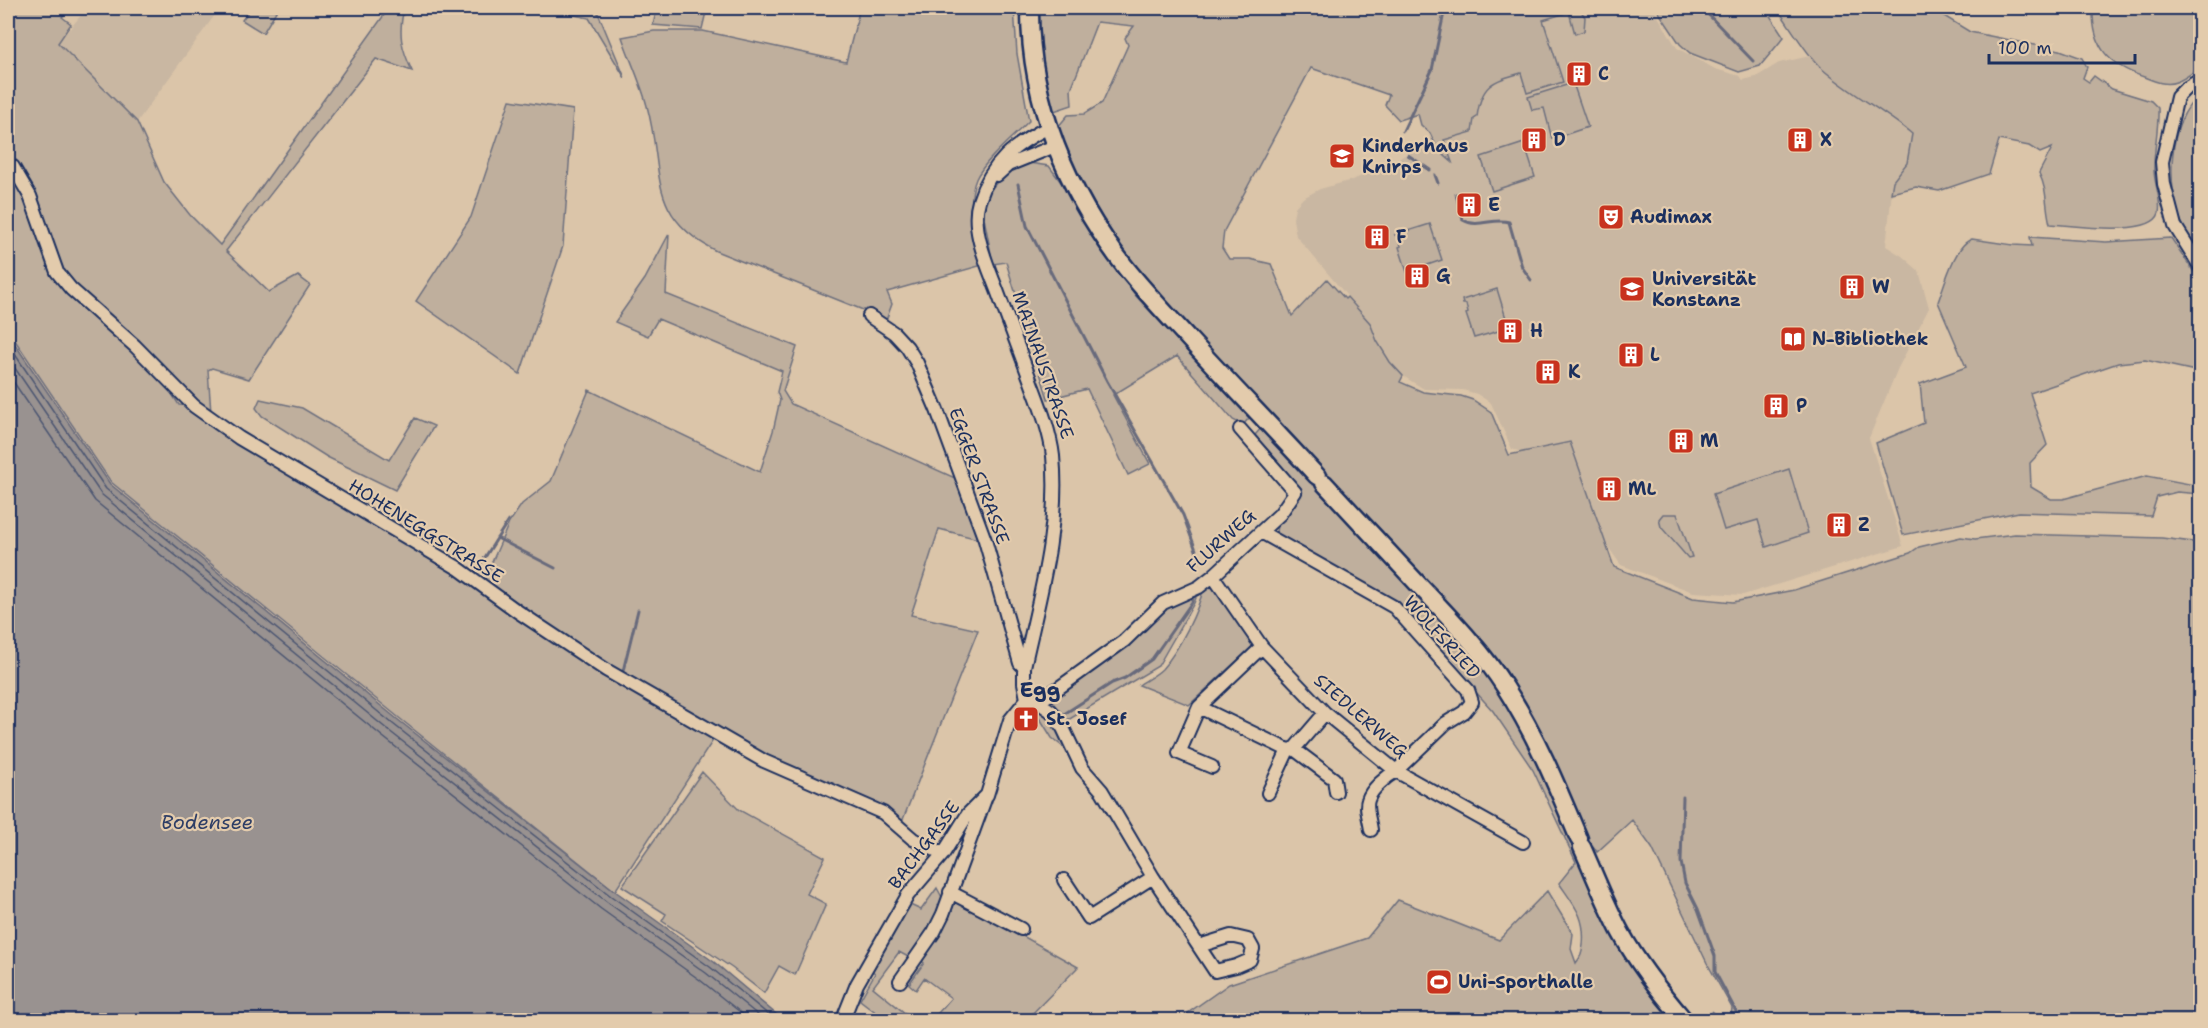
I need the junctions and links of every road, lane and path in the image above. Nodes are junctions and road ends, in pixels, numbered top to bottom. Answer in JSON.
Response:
{"nodes":[{"id":1,"x":1030,"y":8,"type":"edge"},
{"id":2,"x":2200,"y":80,"type":"edge"},
{"id":3,"x":1049,"y":127,"type":"junction"},
{"id":4,"x":1055,"y":146,"type":"junction"},
{"id":5,"x":8,"y":163,"type":"edge"},
{"id":6,"x":988,"y":183,"type":"junction"},
{"id":7,"x":2200,"y":266,"type":"edge"},
{"id":8,"x":869,"y":316,"type":"dead end"},
{"id":9,"x":1240,"y":429,"type":"dead end"},
{"id":10,"x":1261,"y":532,"type":"junction"},
{"id":11,"x":1213,"y":576,"type":"junction"},
{"id":12,"x":1262,"y":647,"type":"junction"},
{"id":13,"x":1024,"y":667,"type":"junction"},
{"id":14,"x":1033,"y":700,"type":"junction"},
{"id":15,"x":1199,"y":707,"type":"junction"},
{"id":16,"x":1325,"y":713,"type":"junction"},
{"id":17,"x":1291,"y":750,"type":"junction"},
{"id":18,"x":1212,"y":767,"type":"dead end"},
{"id":19,"x":1396,"y":771,"type":"junction"},
{"id":20,"x":1336,"y":792,"type":"dead end"},
{"id":21,"x":1268,"y":793,"type":"dead end"},
{"id":22,"x":987,"y":795,"type":"junction"},
{"id":23,"x":1371,"y":830,"type":"dead end"},
{"id":24,"x":1522,"y":842,"type":"dead end"},
{"id":25,"x":943,"y":854,"type":"junction"},
{"id":26,"x":1153,"y":877,"type":"junction"},
{"id":27,"x":1064,"y":880,"type":"dead end"},
{"id":28,"x":950,"y":892,"type":"junction"},
{"id":29,"x":1021,"y":929,"type":"dead end"},
{"id":30,"x":1199,"y":946,"type":"junction"},
{"id":31,"x":900,"y":981,"type":"dead end"},
{"id":32,"x":844,"y":1014,"type":"dead end"},
{"id":33,"x":1684,"y":1020,"type":"edge"}],
"edges":[{"from":1,"to":3,"type":"main road"},
{"from":2,"to":7,"type":"street"},
{"from":3,"to":4,"type":"main road"},
{"from":3,"to":6,"type":"street","name":"MAINAUSTRASSE"},
{"from":4,"to":6,"type":"street"},
{"from":4,"to":33,"type":"main road"},
{"from":5,"to":25,"type":"street","name":"HOHENEGGSTRASSE"},
{"from":6,"to":13,"type":"street","name":"MAINAUSTRASSE"},
{"from":8,"to":13,"type":"street","name":"EGGER STRASSE"},
{"from":9,"to":10,"type":"street","name":"FLURWEG"},
{"from":10,"to":11,"type":"street","name":"FLURWEG"},
{"from":10,"to":19,"type":"street","name":"WOLFSRIED"},
{"from":11,"to":12,"type":"street","name":"SIEDLERWEG"},
{"from":11,"to":14,"type":"street","name":"FLURWEG"},
{"from":12,"to":15,"type":"street"},
{"from":12,"to":16,"type":"street","name":"SIEDLERWEG"},
{"from":13,"to":14,"type":"street","name":"MAINAUSTRASSE"},
{"from":14,"to":22,"type":"street","name":"BACHGASSE"},
{"from":14,"to":26,"type":"street"},
{"from":15,"to":17,"type":"street"},
{"from":15,"to":18,"type":"street"},
{"from":16,"to":17,"type":"street"},
{"from":16,"to":19,"type":"street","name":"SIEDLERWEG"},
{"from":17,"to":20,"type":"street"},
{"from":17,"to":21,"type":"street"},
{"from":19,"to":23,"type":"street"},
{"from":19,"to":24,"type":"street","name":"SIEDLERWEG"},
{"from":22,"to":25,"type":"street","name":"BACHGASSE"},
{"from":22,"to":28,"type":"street"},
{"from":25,"to":32,"type":"street","name":"BACHGASSE"},
{"from":26,"to":27,"type":"street"},
{"from":26,"to":30,"type":"street"},
{"from":28,"to":29,"type":"street"},
{"from":28,"to":31,"type":"street"},
{"from":30,"to":30,"type":"street"}]}
